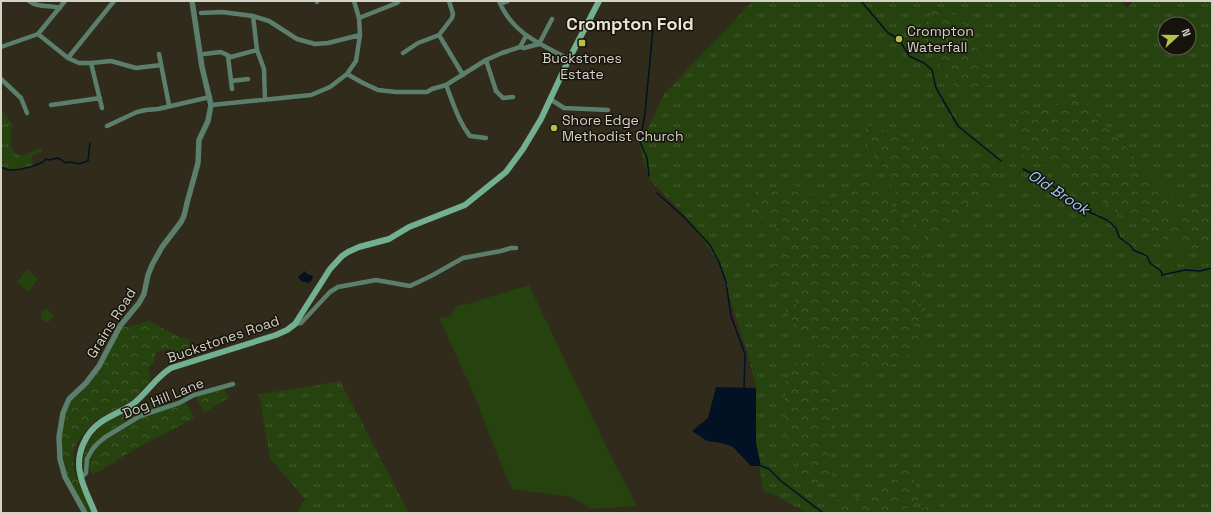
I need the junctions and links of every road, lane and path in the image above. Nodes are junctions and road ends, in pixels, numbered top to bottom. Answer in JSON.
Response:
{"nodes":[{"id":1,"x":29,"y":1,"type":"edge"},
{"id":2,"x":65,"y":1,"type":"edge"},
{"id":3,"x":114,"y":1,"type":"edge"},
{"id":4,"x":192,"y":1,"type":"edge"},
{"id":5,"x":354,"y":1,"type":"edge"},
{"id":6,"x":398,"y":1,"type":"edge"},
{"id":7,"x":449,"y":1,"type":"edge"},
{"id":8,"x":508,"y":1,"type":"edge"},
{"id":9,"x":599,"y":1,"type":"edge"},
{"id":10,"x":500,"y":3,"type":"edge"},
{"id":11,"x":60,"y":8,"type":"junction"},
{"id":12,"x":201,"y":13,"type":"dead end"},
{"id":13,"x":253,"y":16,"type":"junction"},
{"id":14,"x":359,"y":18,"type":"junction"},
{"id":15,"x":552,"y":19,"type":"dead end"},
{"id":16,"x":38,"y":34,"type":"junction"},
{"id":17,"x":360,"y":35,"type":"junction"},
{"id":18,"x":439,"y":35,"type":"junction"},
{"id":19,"x":526,"y":36,"type":"junction"},
{"id":20,"x":539,"y":44,"type":"junction"},
{"id":21,"x":1,"y":47,"type":"edge"},
{"id":22,"x":520,"y":48,"type":"junction"},
{"id":23,"x":257,"y":50,"type":"junction"},
{"id":24,"x":403,"y":53,"type":"dead end"},
{"id":25,"x":158,"y":54,"type":"dead end"},
{"id":26,"x":204,"y":54,"type":"dead end"},
{"id":27,"x":228,"y":56,"type":"junction"},
{"id":28,"x":68,"y":58,"type":"junction"},
{"id":29,"x":569,"y":59,"type":"junction"},
{"id":30,"x":486,"y":60,"type":"junction"},
{"id":31,"x":92,"y":63,"type":"junction"},
{"id":32,"x":161,"y":65,"type":"junction"},
{"id":33,"x":347,"y":74,"type":"junction"},
{"id":34,"x":463,"y":75,"type":"junction"},
{"id":35,"x":1,"y":79,"type":"edge"},
{"id":36,"x":248,"y":79,"type":"dead end"},
{"id":37,"x":231,"y":82,"type":"junction"},
{"id":38,"x":446,"y":85,"type":"junction"},
{"id":39,"x":232,"y":89,"type":"dead end"},
{"id":40,"x":210,"y":97,"type":"junction"},
{"id":41,"x":513,"y":97,"type":"dead end"},
{"id":42,"x":100,"y":98,"type":"junction"},
{"id":43,"x":550,"y":99,"type":"junction"},
{"id":44,"x":265,"y":100,"type":"junction"},
{"id":45,"x":52,"y":105,"type":"dead end"},
{"id":46,"x":169,"y":105,"type":"junction"},
{"id":47,"x":211,"y":105,"type":"junction"},
{"id":48,"x":102,"y":108,"type":"dead end"},
{"id":49,"x":608,"y":110,"type":"dead end"},
{"id":50,"x":27,"y":113,"type":"dead end"},
{"id":51,"x":107,"y":126,"type":"dead end"},
{"id":52,"x":486,"y":138,"type":"dead end"},
{"id":53,"x":516,"y":248,"type":"dead end"},
{"id":54,"x":295,"y":324,"type":"junction"},
{"id":55,"x":233,"y":384,"type":"dead end"},
{"id":56,"x":81,"y":478,"type":"junction"},
{"id":57,"x":85,"y":513,"type":"edge"},
{"id":58,"x":95,"y":513,"type":"edge"}],
"edges":[{"from":1,"to":11,"type":"street"},
{"from":2,"to":11,"type":"street"},
{"from":3,"to":28,"type":"street"},
{"from":4,"to":40,"type":"street","name":"Grains Road"},
{"from":5,"to":14,"type":"street"},
{"from":6,"to":14,"type":"street"},
{"from":7,"to":18,"type":"street"},
{"from":8,"to":10,"type":"street"},
{"from":9,"to":29,"type":"main road","name":"Buckstones Road"},
{"from":10,"to":19,"type":"street"},
{"from":11,"to":16,"type":"street"},
{"from":12,"to":13,"type":"street"},
{"from":13,"to":17,"type":"street"},
{"from":13,"to":23,"type":"street"},
{"from":14,"to":17,"type":"street"},
{"from":15,"to":20,"type":"street"},
{"from":16,"to":21,"type":"street"},
{"from":16,"to":28,"type":"street"},
{"from":17,"to":33,"type":"street"},
{"from":18,"to":24,"type":"street"},
{"from":18,"to":34,"type":"street"},
{"from":19,"to":20,"type":"street"},
{"from":19,"to":22,"type":"street"},
{"from":20,"to":22,"type":"street"},
{"from":20,"to":29,"type":"street"},
{"from":22,"to":30,"type":"street"},
{"from":23,"to":27,"type":"street"},
{"from":23,"to":44,"type":"street"},
{"from":25,"to":32,"type":"street"},
{"from":26,"to":27,"type":"street"},
{"from":27,"to":37,"type":"street"},
{"from":28,"to":31,"type":"street"},
{"from":29,"to":43,"type":"main road","name":"Buckstones Road"},
{"from":30,"to":34,"type":"street"},
{"from":30,"to":41,"type":"street"},
{"from":31,"to":32,"type":"street"},
{"from":31,"to":42,"type":"street"},
{"from":32,"to":46,"type":"street"},
{"from":33,"to":38,"type":"street"},
{"from":33,"to":44,"type":"street"},
{"from":34,"to":38,"type":"street"},
{"from":35,"to":50,"type":"street"},
{"from":36,"to":37,"type":"street"},
{"from":37,"to":39,"type":"street"},
{"from":38,"to":52,"type":"street"},
{"from":40,"to":46,"type":"street"},
{"from":40,"to":47,"type":"street","name":"Grains Road"},
{"from":42,"to":45,"type":"street"},
{"from":42,"to":48,"type":"street"},
{"from":43,"to":49,"type":"street"},
{"from":43,"to":54,"type":"main road","name":"Buckstones Road"},
{"from":44,"to":47,"type":"street"},
{"from":46,"to":51,"type":"street"},
{"from":47,"to":57,"type":"street","name":"Grains Road"},
{"from":53,"to":54,"type":"street"},
{"from":54,"to":56,"type":"main road","name":"Buckstones Road"},
{"from":55,"to":56,"type":"street","name":"Dog Hill Lane"},
{"from":56,"to":58,"type":"main road","name":"Buckstones Road"}]}
